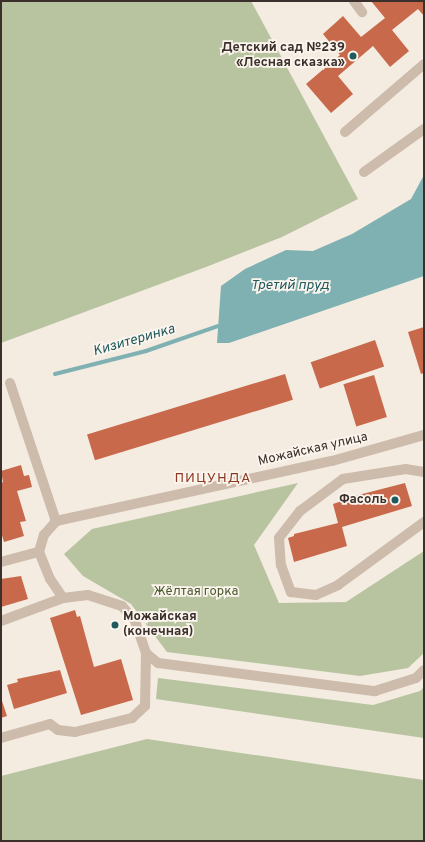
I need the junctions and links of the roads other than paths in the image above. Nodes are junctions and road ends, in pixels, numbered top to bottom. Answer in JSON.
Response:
{"nodes":[{"id":1,"x":354,"y":1,"type":"edge"},
{"id":2,"x":362,"y":12,"type":"dead end"},
{"id":3,"x":424,"y":64,"type":"edge"},
{"id":4,"x":424,"y":129,"type":"edge"},
{"id":5,"x":345,"y":132,"type":"dead end"},
{"id":6,"x":364,"y":172,"type":"dead end"},
{"id":7,"x":10,"y":383,"type":"dead end"},
{"id":8,"x":424,"y":436,"type":"edge"},
{"id":9,"x":424,"y":472,"type":"edge"},
{"id":10,"x":56,"y":521,"type":"junction"},
{"id":11,"x":424,"y":522,"type":"edge"},
{"id":12,"x":39,"y":552,"type":"junction"},
{"id":13,"x":1,"y":562,"type":"edge"},
{"id":14,"x":63,"y":598,"type":"junction"},
{"id":15,"x":1,"y":621,"type":"edge"},
{"id":16,"x":146,"y":653,"type":"junction"},
{"id":17,"x":424,"y":670,"type":"edge"},
{"id":18,"x":1,"y":738,"type":"edge"}],
"edges":[{"from":1,"to":2,"type":"lane"},
{"from":3,"to":5,"type":"lane"},
{"from":4,"to":6,"type":"lane"},
{"from":7,"to":10,"type":"lane"},
{"from":8,"to":10,"type":"lane","name":"Можайская улица"},
{"from":9,"to":11,"type":"lane"},
{"from":10,"to":12,"type":"lane"},
{"from":12,"to":13,"type":"lane"},
{"from":12,"to":14,"type":"lane"},
{"from":14,"to":15,"type":"lane"},
{"from":14,"to":16,"type":"lane"},
{"from":16,"to":17,"type":"lane"},
{"from":16,"to":18,"type":"lane"}]}
